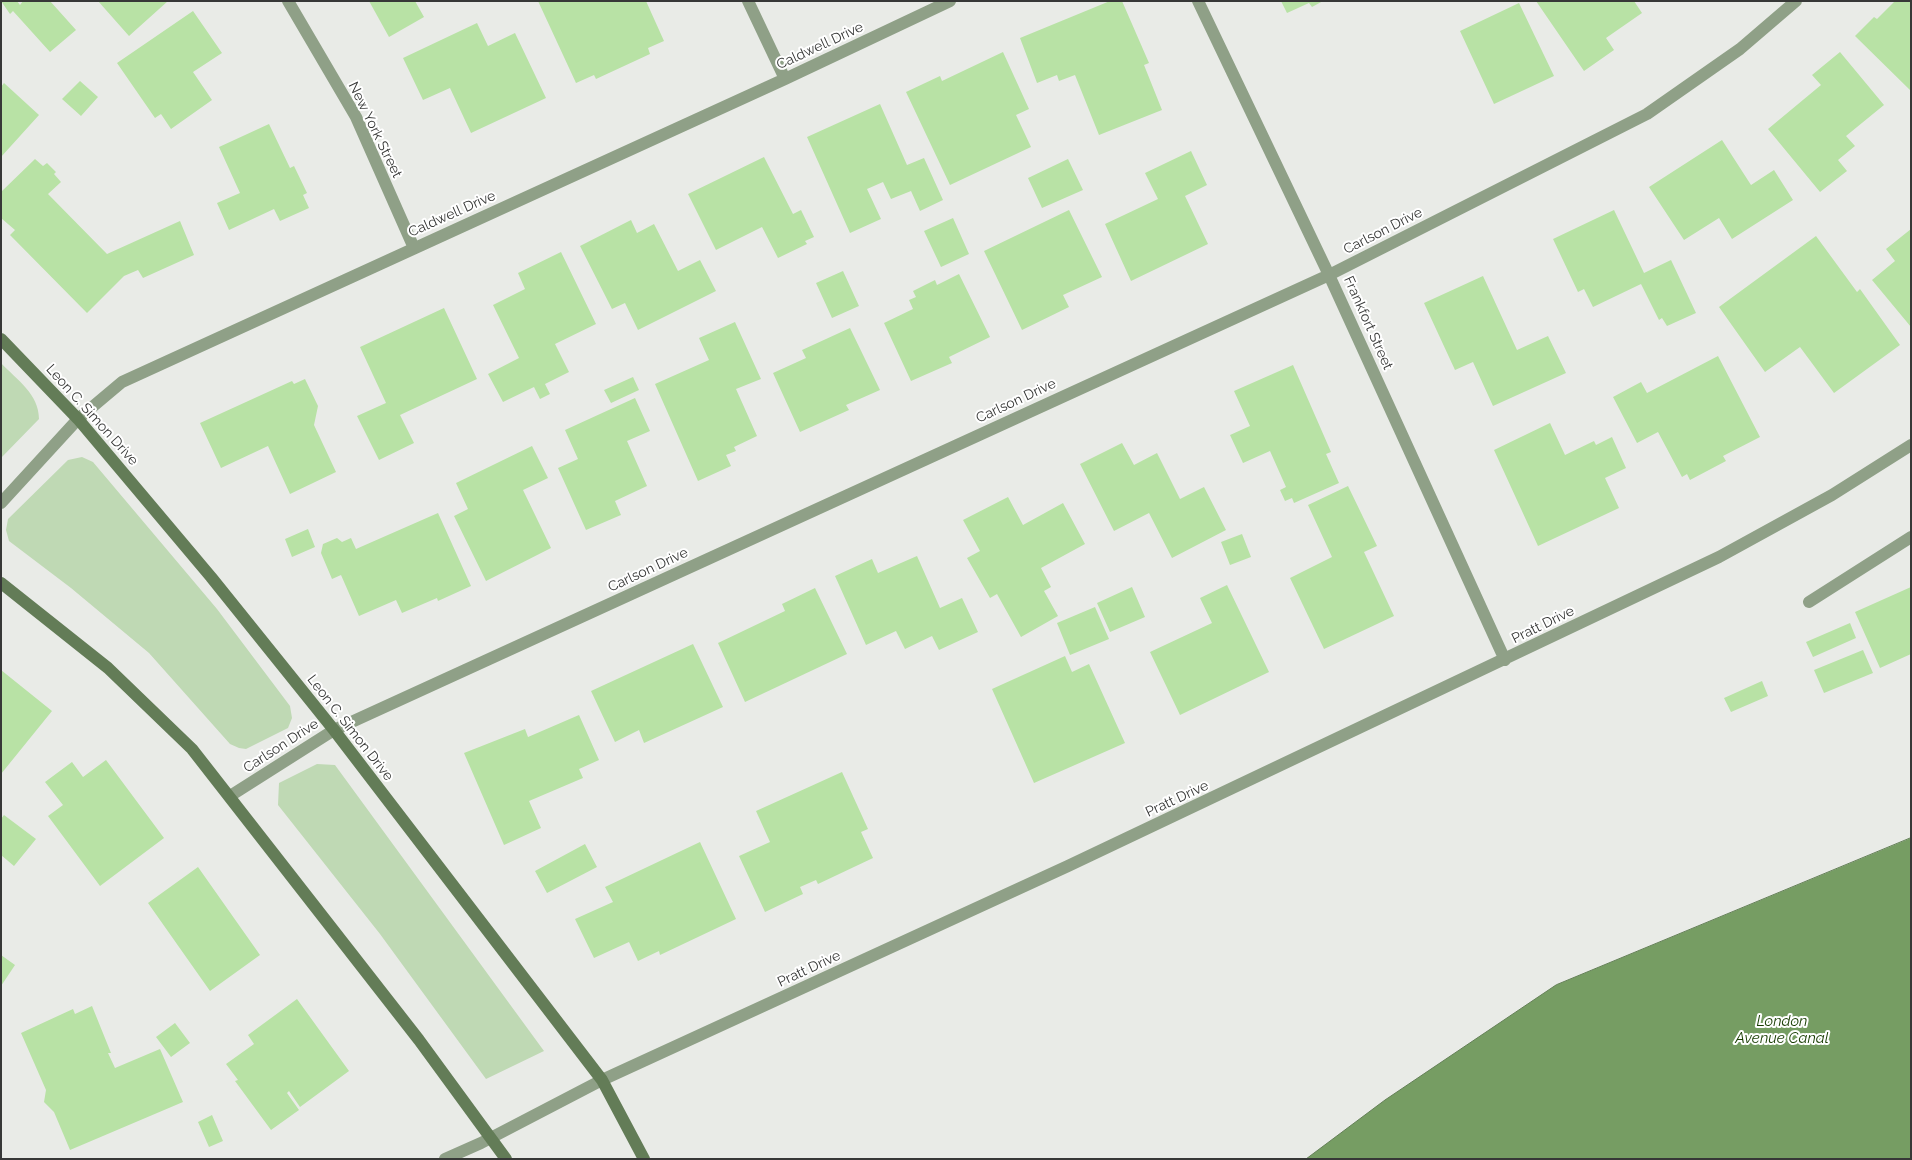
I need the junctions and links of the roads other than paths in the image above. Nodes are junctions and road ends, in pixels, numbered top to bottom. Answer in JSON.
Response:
{"nodes":[{"id":1,"x":288,"y":1,"type":"edge"},
{"id":2,"x":748,"y":1,"type":"edge"},
{"id":3,"x":950,"y":1,"type":"edge"},
{"id":4,"x":1198,"y":1,"type":"edge"},
{"id":5,"x":1796,"y":1,"type":"edge"},
{"id":6,"x":785,"y":79,"type":"junction"},
{"id":7,"x":414,"y":248,"type":"junction"},
{"id":8,"x":1329,"y":275,"type":"junction"},
{"id":9,"x":1,"y":339,"type":"edge"},
{"id":10,"x":78,"y":419,"type":"junction"},
{"id":11,"x":1911,"y":445,"type":"edge"},
{"id":12,"x":1,"y":503,"type":"edge"},
{"id":13,"x":1911,"y":537,"type":"edge"},
{"id":14,"x":1,"y":583,"type":"edge"},
{"id":15,"x":1809,"y":602,"type":"dead end"},
{"id":16,"x":1505,"y":660,"type":"junction"},
{"id":17,"x":334,"y":730,"type":"junction"},
{"id":18,"x":230,"y":796,"type":"junction"},
{"id":19,"x":602,"y":1080,"type":"junction"},
{"id":20,"x":491,"y":1138,"type":"junction"},
{"id":21,"x":445,"y":1159,"type":"edge"},
{"id":22,"x":506,"y":1159,"type":"edge"},
{"id":23,"x":644,"y":1159,"type":"edge"}],
"edges":[{"from":1,"to":7,"type":"street","name":"New York Street"},
{"from":2,"to":6,"type":"street"},
{"from":3,"to":6,"type":"street","name":"Caldwell Drive"},
{"from":4,"to":8,"type":"street","name":"Frankfort Street"},
{"from":5,"to":8,"type":"street","name":"Carlson Drive"},
{"from":6,"to":7,"type":"street","name":"Caldwell Drive"},
{"from":7,"to":10,"type":"street","name":"Caldwell Drive"},
{"from":8,"to":16,"type":"street","name":"Frankfort Street"},
{"from":8,"to":17,"type":"street","name":"Carlson Drive"},
{"from":9,"to":10,"type":"main road","name":"Leon C. Simon Drive"},
{"from":10,"to":12,"type":"street","name":"Caldwell Drive"},
{"from":10,"to":17,"type":"main road","name":"Leon C. Simon Drive"},
{"from":11,"to":16,"type":"street","name":"Pratt Drive"},
{"from":13,"to":15,"type":"street"},
{"from":14,"to":18,"type":"main road"},
{"from":16,"to":19,"type":"street","name":"Pratt Drive"},
{"from":17,"to":18,"type":"street","name":"Carlson Drive"},
{"from":17,"to":19,"type":"main road","name":"Leon C. Simon Drive"},
{"from":18,"to":20,"type":"main road"},
{"from":19,"to":20,"type":"street","name":"Pratt Drive"},
{"from":19,"to":23,"type":"main road","name":"Leon C. Simon Drive"},
{"from":20,"to":21,"type":"street","name":"Pratt Drive"},
{"from":20,"to":22,"type":"main road"}]}
